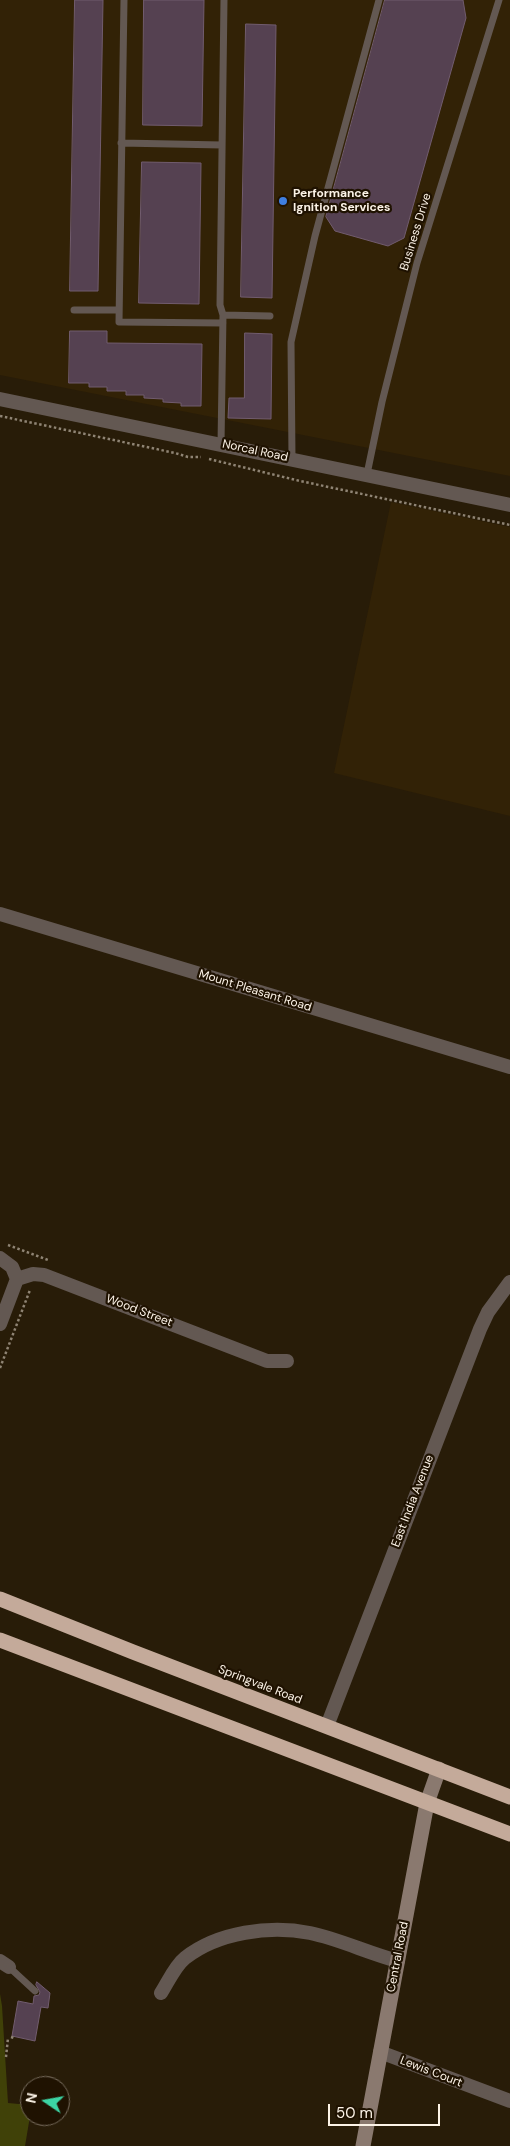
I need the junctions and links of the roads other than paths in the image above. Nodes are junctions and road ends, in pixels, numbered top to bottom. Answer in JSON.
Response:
{"nodes":[{"id":1,"x":124,"y":0,"type":"edge"},
{"id":2,"x":224,"y":0,"type":"edge"},
{"id":3,"x":379,"y":0,"type":"edge"},
{"id":4,"x":499,"y":0,"type":"edge"},
{"id":5,"x":121,"y":143,"type":"junction"},
{"id":6,"x":222,"y":145,"type":"junction"},
{"id":7,"x":74,"y":310,"type":"dead end"},
{"id":8,"x":119,"y":310,"type":"junction"},
{"id":9,"x":270,"y":316,"type":"dead end"},
{"id":10,"x":223,"y":319,"type":"junction"},
{"id":11,"x":0,"y":399,"type":"edge"},
{"id":12,"x":221,"y":444,"type":"junction"},
{"id":13,"x":292,"y":459,"type":"junction"},
{"id":14,"x":367,"y":474,"type":"junction"},
{"id":15,"x":510,"y":505,"type":"edge"},
{"id":16,"x":0,"y":914,"type":"edge"},
{"id":17,"x":510,"y":1067,"type":"edge"},
{"id":18,"x":0,"y":1258,"type":"edge"},
{"id":19,"x":17,"y":1279,"type":"junction"},
{"id":20,"x":510,"y":1282,"type":"edge"},
{"id":21,"x":0,"y":1324,"type":"edge"},
{"id":22,"x":287,"y":1361,"type":"dead end"},
{"id":23,"x":0,"y":1599,"type":"edge"},
{"id":24,"x":0,"y":1640,"type":"edge"},
{"id":25,"x":327,"y":1726,"type":"junction"},
{"id":26,"x":438,"y":1769,"type":"junction"},
{"id":27,"x":510,"y":1797,"type":"edge"},
{"id":28,"x":427,"y":1802,"type":"junction"},
{"id":29,"x":510,"y":1834,"type":"edge"},
{"id":30,"x":398,"y":1961,"type":"junction"},
{"id":31,"x":4,"y":1964,"type":"edge"},
{"id":32,"x":35,"y":1991,"type":"dead end"},
{"id":33,"x":161,"y":1993,"type":"dead end"},
{"id":34,"x":380,"y":2052,"type":"junction"},
{"id":35,"x":510,"y":2101,"type":"edge"},
{"id":36,"x":363,"y":2146,"type":"edge"}],
"edges":[{"from":1,"to":5,"type":"lane"},
{"from":2,"to":6,"type":"lane"},
{"from":3,"to":13,"type":"lane"},
{"from":4,"to":14,"type":"lane","name":"Business Drive"},
{"from":5,"to":6,"type":"lane"},
{"from":5,"to":8,"type":"lane"},
{"from":6,"to":10,"type":"lane"},
{"from":7,"to":8,"type":"lane"},
{"from":8,"to":10,"type":"lane"},
{"from":9,"to":10,"type":"lane"},
{"from":10,"to":12,"type":"lane"},
{"from":11,"to":12,"type":"street","name":"Norcal Road"},
{"from":12,"to":13,"type":"street","name":"Norcal Road"},
{"from":13,"to":14,"type":"street","name":"Norcal Road"},
{"from":14,"to":15,"type":"street","name":"Norcal Road"},
{"from":16,"to":17,"type":"street","name":"Mount Pleasant Road"},
{"from":18,"to":19,"type":"street"},
{"from":19,"to":21,"type":"street"},
{"from":19,"to":22,"type":"street","name":"Wood Street"},
{"from":20,"to":25,"type":"street","name":"East India Avenue"},
{"from":23,"to":25,"type":"highway","name":"Springvale Road"},
{"from":24,"to":28,"type":"highway"},
{"from":25,"to":26,"type":"highway","name":"Springvale Road"},
{"from":26,"to":27,"type":"highway","name":"Springvale Road"},
{"from":26,"to":28,"type":"street","name":"Central Road"},
{"from":28,"to":29,"type":"highway"},
{"from":28,"to":30,"type":"street","name":"Central Road"},
{"from":30,"to":33,"type":"street"},
{"from":30,"to":34,"type":"street","name":"Central Road"},
{"from":31,"to":32,"type":"lane"},
{"from":34,"to":35,"type":"street","name":"Lewis Court"},
{"from":34,"to":36,"type":"street","name":"Central Road"}]}
